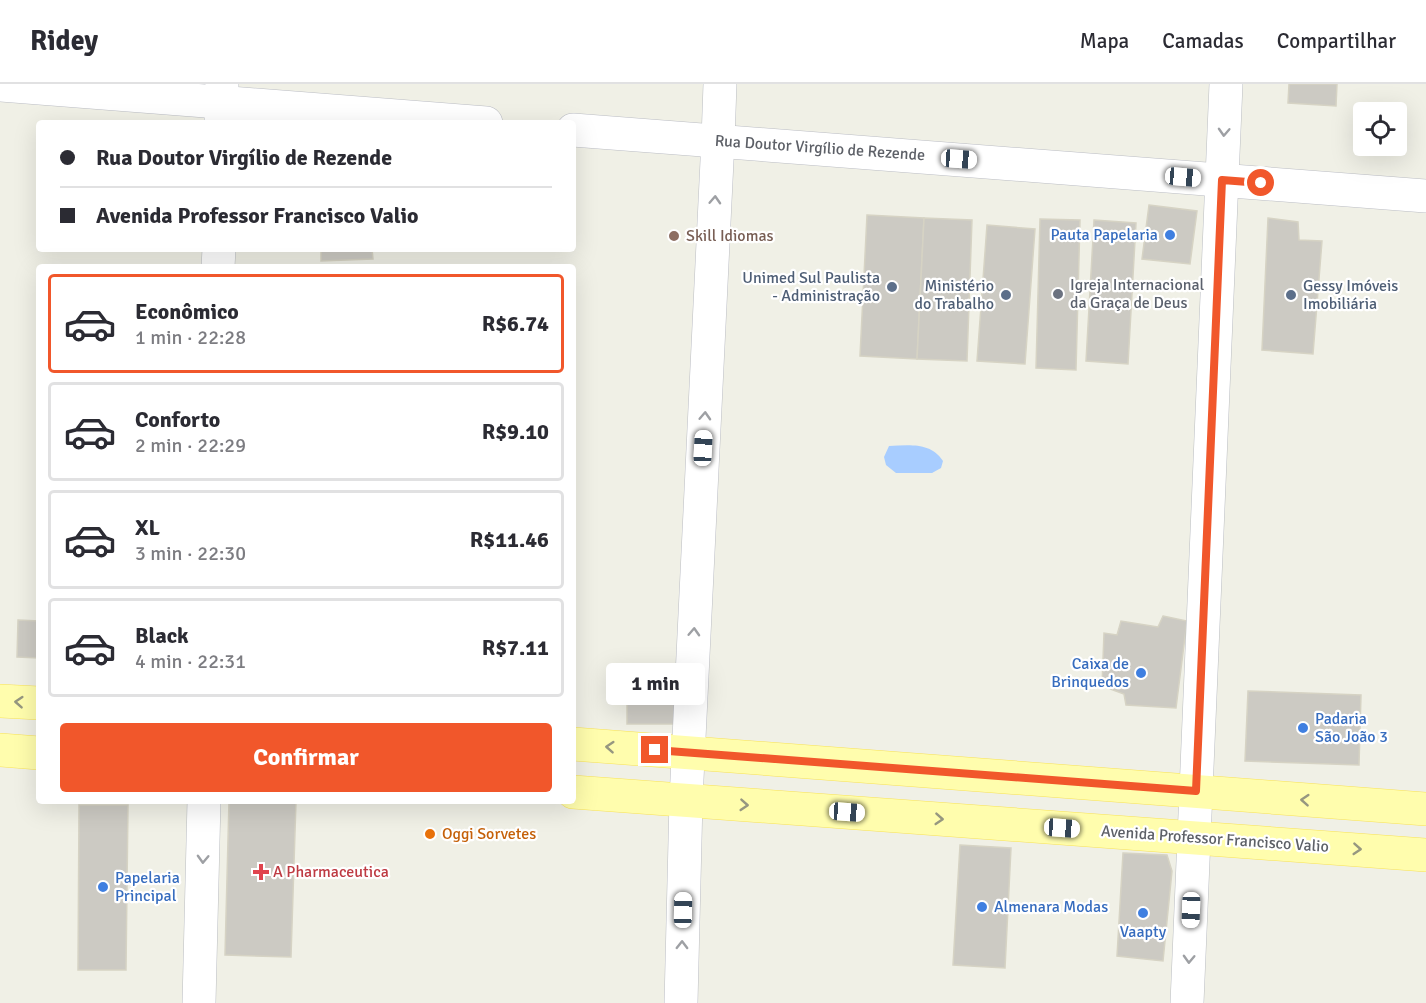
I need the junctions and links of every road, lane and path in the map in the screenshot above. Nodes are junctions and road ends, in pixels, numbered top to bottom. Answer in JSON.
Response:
{"nodes":[{"id":1,"x":720,"y":84,"type":"edge"},
{"id":2,"x":1226,"y":84,"type":"edge"},
{"id":3,"x":0,"y":85,"type":"edge"},
{"id":4,"x":221,"y":103,"type":"edge"},
{"id":5,"x":446,"y":120,"type":"edge"},
{"id":6,"x":576,"y":130,"type":"edge"},
{"id":7,"x":718,"y":140,"type":"junction"},
{"id":8,"x":1222,"y":180,"type":"junction"},
{"id":9,"x":1426,"y":196,"type":"edge"},
{"id":10,"x":0,"y":700,"type":"edge"},
{"id":11,"x":36,"y":704,"type":"edge"},
{"id":12,"x":576,"y":744,"type":"edge"},
{"id":13,"x":0,"y":750,"type":"edge"},
{"id":14,"x":36,"y":753,"type":"edge"},
{"id":15,"x":689,"y":753,"type":"junction"},
{"id":16,"x":1196,"y":791,"type":"junction"},
{"id":17,"x":576,"y":792,"type":"edge"},
{"id":18,"x":686,"y":800,"type":"junction"},
{"id":19,"x":204,"y":804,"type":"edge"},
{"id":20,"x":1426,"y":809,"type":"edge"},
{"id":21,"x":1194,"y":837,"type":"junction"},
{"id":22,"x":1426,"y":855,"type":"edge"},
{"id":23,"x":199,"y":1003,"type":"edge"},
{"id":24,"x":681,"y":1003,"type":"edge"},
{"id":25,"x":1187,"y":1003,"type":"edge"}],
"edges":[{"from":1,"to":7,"type":"street"},
{"from":2,"to":8,"type":"street","one_way":true},
{"from":3,"to":4,"type":"street"},
{"from":4,"to":5,"type":"street"},
{"from":6,"to":7,"type":"street","name":"Rua Doutor Virgílio de Rezende"},
{"from":7,"to":8,"type":"street","name":"Rua Doutor Virgílio de Rezende"},
{"from":15,"to":7,"type":"street","one_way":true},
{"from":8,"to":9,"type":"street","name":"Rua Doutor Virgílio de Rezende"},
{"from":8,"to":16,"type":"street"},
{"from":11,"to":10,"type":"main road","one_way":true},
{"from":15,"to":12,"type":"main road","one_way":true},
{"from":13,"to":14,"type":"main road"},
{"from":15,"to":16,"type":"main road"},
{"from":15,"to":18,"type":"street"},
{"from":20,"to":16,"type":"main road","one_way":true},
{"from":16,"to":21,"type":"street"},
{"from":17,"to":18,"type":"main road","name":"Avenida Professor Francisco Valio"},
{"from":18,"to":21,"type":"main road","name":"Avenida Professor Francisco Valio","one_way":true},
{"from":24,"to":18,"type":"street","one_way":true},
{"from":19,"to":23,"type":"street","one_way":true},
{"from":21,"to":22,"type":"main road","name":"Avenida Professor Francisco Valio","one_way":true},
{"from":21,"to":25,"type":"street","one_way":true}]}
